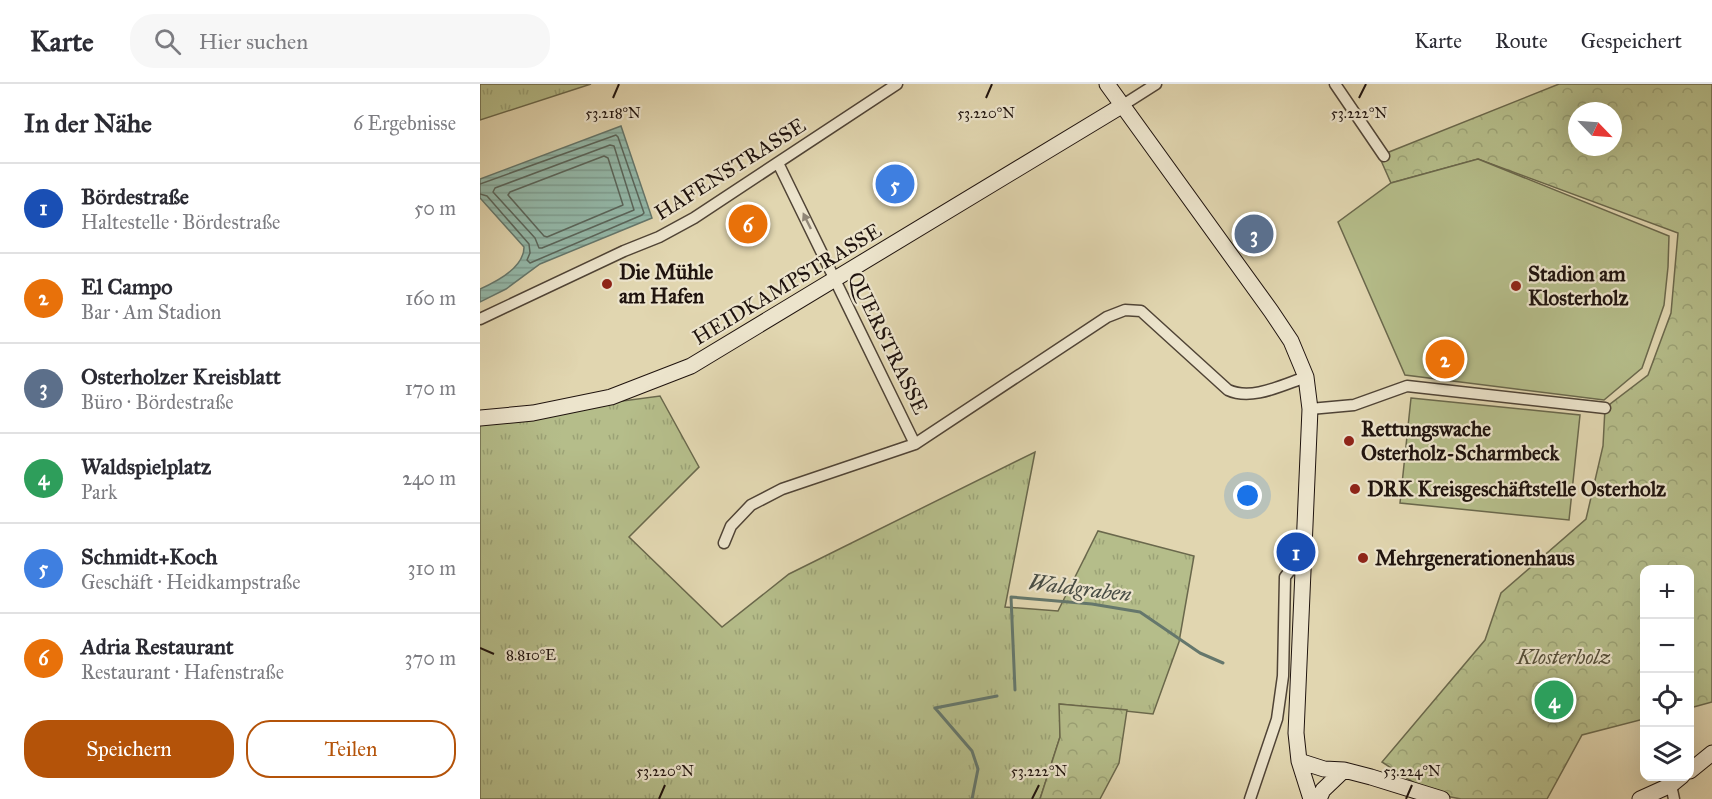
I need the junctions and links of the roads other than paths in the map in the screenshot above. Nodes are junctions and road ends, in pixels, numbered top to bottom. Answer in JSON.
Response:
{"nodes":[{"id":1,"x":897,"y":84,"type":"edge"},
{"id":2,"x":1107,"y":84,"type":"edge"},
{"id":3,"x":1156,"y":84,"type":"edge"},
{"id":4,"x":1335,"y":84,"type":"edge"},
{"id":5,"x":1123,"y":105,"type":"junction"},
{"id":6,"x":1384,"y":156,"type":"dead end"},
{"id":7,"x":778,"y":163,"type":"junction"},
{"id":8,"x":836,"y":279,"type":"junction"},
{"id":9,"x":480,"y":319,"type":"edge"},
{"id":10,"x":1306,"y":377,"type":"junction"},
{"id":11,"x":1605,"y":408,"type":"dead end"},
{"id":12,"x":1310,"y":409,"type":"junction"},
{"id":13,"x":480,"y":418,"type":"edge"},
{"id":14,"x":915,"y":444,"type":"junction"},
{"id":15,"x":724,"y":543,"type":"dead end"},
{"id":16,"x":1302,"y":568,"type":"junction"},
{"id":17,"x":1712,"y":753,"type":"edge"},
{"id":18,"x":1299,"y":761,"type":"junction"},
{"id":19,"x":1694,"y":767,"type":"edge"},
{"id":20,"x":1344,"y":770,"type":"junction"},
{"id":21,"x":1676,"y":787,"type":"edge"},
{"id":22,"x":1250,"y":799,"type":"edge"},
{"id":23,"x":1311,"y":799,"type":"edge"},
{"id":24,"x":1319,"y":799,"type":"edge"},
{"id":25,"x":1442,"y":799,"type":"edge"},
{"id":26,"x":1640,"y":799,"type":"edge"}],
"edges":[{"from":1,"to":7,"type":"street","name":"HAFENSTRASSE"},
{"from":2,"to":5,"type":"street"},
{"from":3,"to":5,"type":"street"},
{"from":4,"to":6,"type":"street"},
{"from":5,"to":8,"type":"street","name":"HEIDKAMPSTRASSE"},
{"from":5,"to":10,"type":"street"},
{"from":8,"to":7,"type":"street","name":"QUERSTRASSE","one_way":true},
{"from":7,"to":9,"type":"street","name":"HAFENSTRASSE"},
{"from":8,"to":13,"type":"street","name":"HEIDKAMPSTRASSE"},
{"from":8,"to":14,"type":"street","name":"QUERSTRASSE"},
{"from":10,"to":12,"type":"street"},
{"from":10,"to":14,"type":"street"},
{"from":11,"to":12,"type":"street"},
{"from":12,"to":16,"type":"street"},
{"from":14,"to":15,"type":"street"},
{"from":16,"to":18,"type":"street"},
{"from":16,"to":22,"type":"street"},
{"from":17,"to":19,"type":"street"},
{"from":18,"to":20,"type":"street"},
{"from":18,"to":23,"type":"street"},
{"from":20,"to":24,"type":"street"},
{"from":20,"to":25,"type":"street"},
{"from":21,"to":26,"type":"street"}]}
